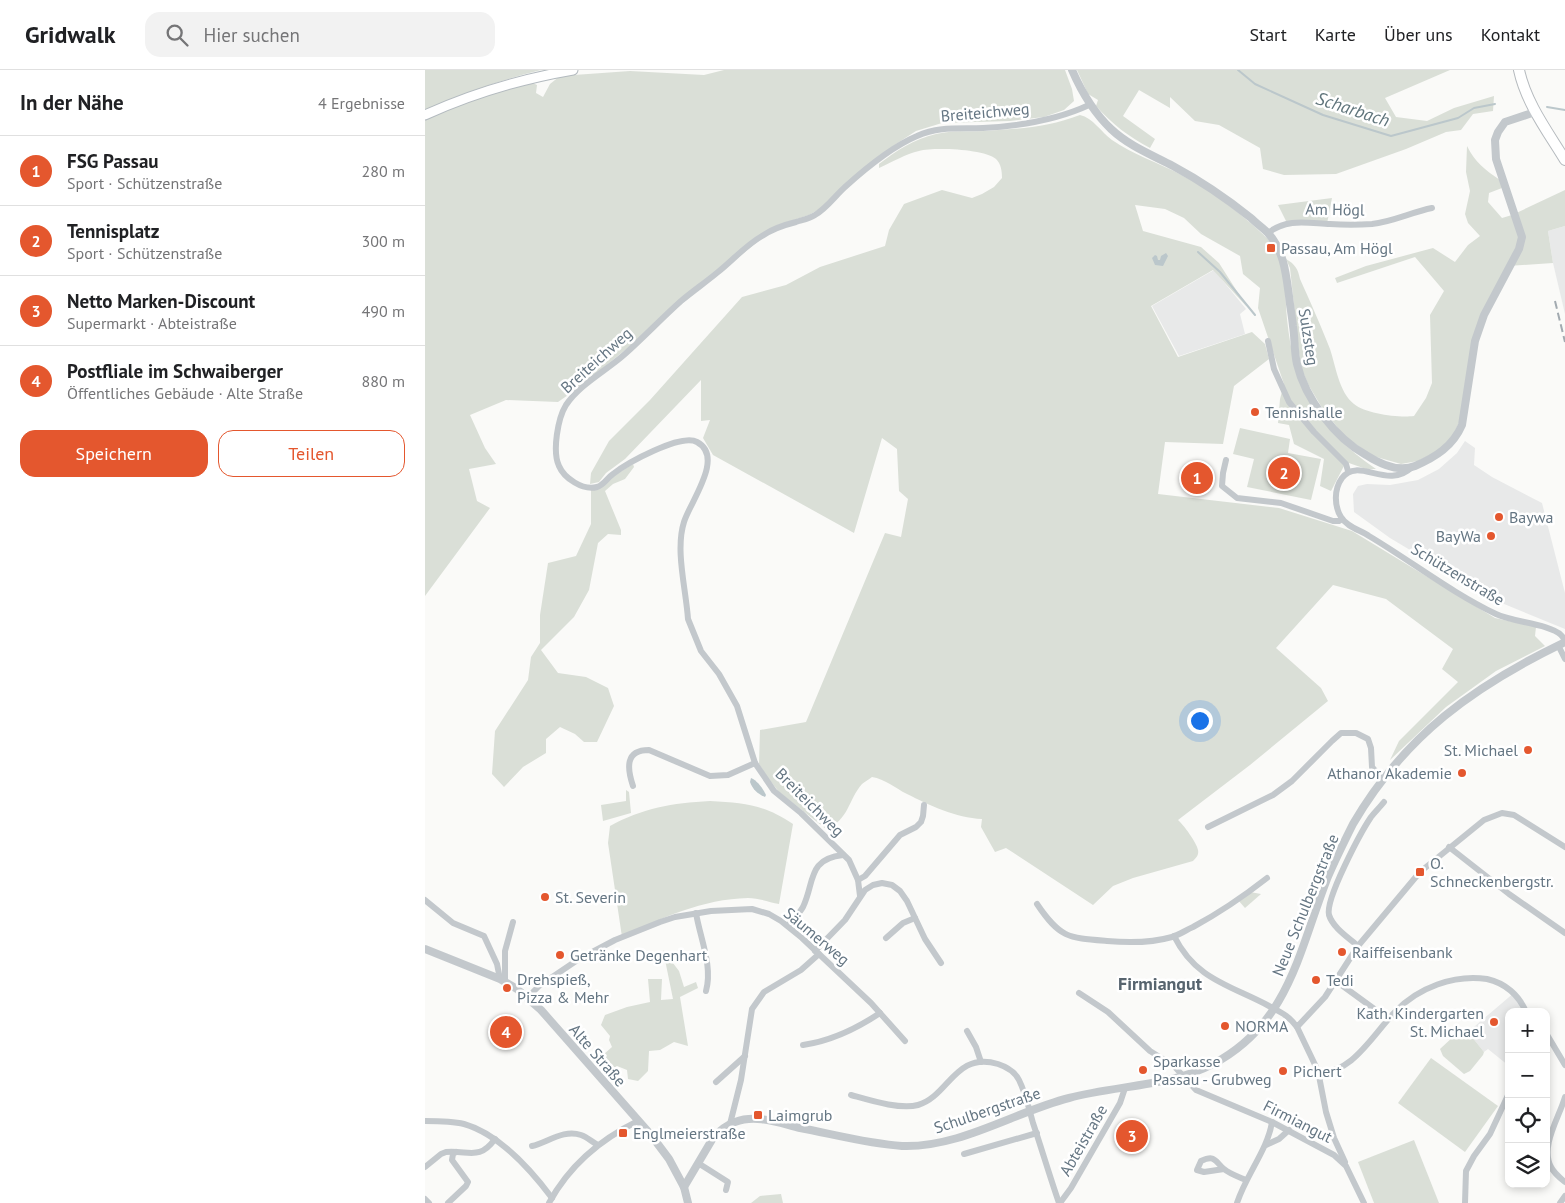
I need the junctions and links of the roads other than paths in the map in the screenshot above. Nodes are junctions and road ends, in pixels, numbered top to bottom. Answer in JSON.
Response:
{"nodes":[{"id":1,"x":573,"y":70,"type":"edge"},
{"id":2,"x":1072,"y":70,"type":"edge"},
{"id":3,"x":1519,"y":70,"type":"edge"},
{"id":4,"x":1089,"y":106,"type":"junction"},
{"id":5,"x":1535,"y":112,"type":"junction"},
{"id":6,"x":425,"y":115,"type":"edge"},
{"id":7,"x":1565,"y":160,"type":"edge"},
{"id":8,"x":1432,"y":208,"type":"dead end"},
{"id":9,"x":1268,"y":233,"type":"junction"},
{"id":10,"x":1269,"y":341,"type":"dead end"},
{"id":11,"x":1226,"y":460,"type":"dead end"},
{"id":12,"x":1411,"y":467,"type":"junction"},
{"id":13,"x":1348,"y":471,"type":"junction"},
{"id":14,"x":1342,"y":519,"type":"junction"},
{"id":15,"x":1563,"y":643,"type":"edge"},
{"id":16,"x":1565,"y":659,"type":"edge"},
{"id":17,"x":755,"y":763,"type":"junction"},
{"id":18,"x":1382,"y":779,"type":"junction"},
{"id":19,"x":633,"y":786,"type":"dead end"},
{"id":20,"x":1384,"y":802,"type":"dead end"},
{"id":21,"x":923,"y":805,"type":"dead end"},
{"id":22,"x":1208,"y":827,"type":"dead end"},
{"id":23,"x":1449,"y":847,"type":"junction"},
{"id":24,"x":1565,"y":847,"type":"edge"},
{"id":25,"x":843,"y":855,"type":"junction"},
{"id":26,"x":1267,"y":878,"type":"dead end"},
{"id":27,"x":858,"y":880,"type":"junction"},
{"id":28,"x":860,"y":896,"type":"junction"},
{"id":29,"x":425,"y":900,"type":"edge"},
{"id":30,"x":1037,"y":904,"type":"dead end"},
{"id":31,"x":696,"y":913,"type":"junction"},
{"id":32,"x":915,"y":918,"type":"junction"},
{"id":33,"x":513,"y":922,"type":"dead end"},
{"id":34,"x":788,"y":926,"type":"junction"},
{"id":35,"x":1565,"y":934,"type":"edge"},
{"id":36,"x":1174,"y":936,"type":"junction"},
{"id":37,"x":886,"y":938,"type":"dead end"},
{"id":38,"x":1358,"y":946,"type":"junction"},
{"id":39,"x":425,"y":949,"type":"edge"},
{"id":40,"x":817,"y":953,"type":"junction"},
{"id":41,"x":941,"y":963,"type":"dead end"},
{"id":42,"x":503,"y":980,"type":"junction"},
{"id":43,"x":1336,"y":981,"type":"junction"},
{"id":44,"x":706,"y":991,"type":"dead end"},
{"id":45,"x":1079,"y":993,"type":"dead end"},
{"id":46,"x":527,"y":998,"type":"junction"},
{"id":47,"x":1274,"y":1008,"type":"junction"},
{"id":48,"x":1524,"y":1008,"type":"edge"},
{"id":49,"x":880,"y":1013,"type":"junction"},
{"id":50,"x":1388,"y":1020,"type":"junction"},
{"id":51,"x":1297,"y":1027,"type":"junction"},
{"id":52,"x":967,"y":1031,"type":"dead end"},
{"id":53,"x":1550,"y":1040,"type":"edge"},
{"id":54,"x":905,"y":1041,"type":"dead end"},
{"id":55,"x":803,"y":1045,"type":"dead end"},
{"id":56,"x":745,"y":1056,"type":"junction"},
{"id":57,"x":981,"y":1062,"type":"junction"},
{"id":58,"x":1565,"y":1065,"type":"edge"},
{"id":59,"x":1318,"y":1071,"type":"junction"},
{"id":60,"x":1183,"y":1076,"type":"junction"},
{"id":61,"x":716,"y":1082,"type":"dead end"},
{"id":62,"x":1125,"y":1088,"type":"junction"},
{"id":63,"x":851,"y":1095,"type":"dead end"},
{"id":64,"x":1565,"y":1097,"type":"edge"},
{"id":65,"x":1507,"y":1098,"type":"edge"},
{"id":66,"x":1030,"y":1110,"type":"junction"},
{"id":67,"x":425,"y":1121,"type":"edge"},
{"id":68,"x":637,"y":1121,"type":"junction"},
{"id":69,"x":1272,"y":1122,"type":"junction"},
{"id":70,"x":730,"y":1124,"type":"junction"},
{"id":71,"x":1289,"y":1130,"type":"junction"},
{"id":72,"x":1037,"y":1133,"type":"junction"},
{"id":73,"x":495,"y":1140,"type":"junction"},
{"id":74,"x":598,"y":1145,"type":"junction"},
{"id":75,"x":1266,"y":1145,"type":"junction"},
{"id":76,"x":532,"y":1146,"type":"dead end"},
{"id":77,"x":446,"y":1152,"type":"junction"},
{"id":78,"x":456,"y":1152,"type":"junction"},
{"id":79,"x":964,"y":1154,"type":"dead end"},
{"id":80,"x":452,"y":1160,"type":"junction"},
{"id":81,"x":698,"y":1163,"type":"junction"},
{"id":82,"x":1346,"y":1166,"type":"junction"},
{"id":83,"x":425,"y":1167,"type":"edge"},
{"id":84,"x":1224,"y":1169,"type":"dead end"},
{"id":85,"x":1246,"y":1180,"type":"junction"},
{"id":86,"x":1565,"y":1182,"type":"edge"},
{"id":87,"x":684,"y":1187,"type":"junction"},
{"id":88,"x":726,"y":1190,"type":"dead end"},
{"id":89,"x":1565,"y":1196,"type":"edge"},
{"id":90,"x":425,"y":1199,"type":"edge"},
{"id":91,"x":551,"y":1201,"type":"edge"},
{"id":92,"x":429,"y":1203,"type":"edge"},
{"id":93,"x":448,"y":1203,"type":"edge"},
{"id":94,"x":688,"y":1203,"type":"edge"},
{"id":95,"x":1059,"y":1203,"type":"edge"},
{"id":96,"x":1237,"y":1203,"type":"edge"},
{"id":97,"x":1364,"y":1203,"type":"edge"},
{"id":98,"x":1465,"y":1203,"type":"edge"},
{"id":99,"x":1560,"y":1203,"type":"edge"}],
"edges":[{"from":1,"to":6,"type":"main road"},
{"from":2,"to":4,"type":"street","name":"Sulzsteg"},
{"from":3,"to":5,"type":"main road"},
{"from":4,"to":9,"type":"street","name":"Sulzsteg"},
{"from":4,"to":17,"type":"street","name":"Breiteichweg"},
{"from":5,"to":7,"type":"main road"},
{"from":5,"to":12,"type":"street","name":"Sulzsteg"},
{"from":8,"to":9,"type":"street","name":"Am Högl"},
{"from":9,"to":12,"type":"street","name":"Sulzsteg"},
{"from":10,"to":13,"type":"street"},
{"from":11,"to":14,"type":"street","name":"Schützenstraße"},
{"from":12,"to":13,"type":"street"},
{"from":13,"to":14,"type":"street"},
{"from":14,"to":15,"type":"street","name":"Schützenstraße"},
{"from":15,"to":16,"type":"street"},
{"from":15,"to":18,"type":"street","name":"Neue Schulbergstraße"},
{"from":17,"to":19,"type":"street"},
{"from":17,"to":25,"type":"street","name":"Breiteichweg"},
{"from":18,"to":22,"type":"street"},
{"from":18,"to":47,"type":"street","name":"Neue Schulbergstraße"},
{"from":20,"to":38,"type":"street"},
{"from":21,"to":27,"type":"street"},
{"from":23,"to":24,"type":"street"},
{"from":23,"to":35,"type":"street"},
{"from":23,"to":38,"type":"street"},
{"from":25,"to":27,"type":"street","name":"Breiteichweg"},
{"from":25,"to":34,"type":"street"},
{"from":26,"to":36,"type":"street"},
{"from":27,"to":28,"type":"street"},
{"from":28,"to":32,"type":"street"},
{"from":28,"to":40,"type":"street"},
{"from":29,"to":42,"type":"street"},
{"from":30,"to":36,"type":"street"},
{"from":31,"to":34,"type":"street","name":"Säumerweg"},
{"from":31,"to":44,"type":"street"},
{"from":31,"to":46,"type":"street","name":"Säumerweg"},
{"from":32,"to":37,"type":"street"},
{"from":32,"to":41,"type":"street"},
{"from":33,"to":42,"type":"street"},
{"from":34,"to":40,"type":"street","name":"Säumerweg"},
{"from":36,"to":47,"type":"street"},
{"from":38,"to":43,"type":"street"},
{"from":39,"to":42,"type":"street","name":"Alte Straße"},
{"from":40,"to":49,"type":"street","name":"Säumerweg"},
{"from":40,"to":56,"type":"street"},
{"from":42,"to":46,"type":"street","name":"Alte Straße"},
{"from":43,"to":50,"type":"street"},
{"from":43,"to":51,"type":"street"},
{"from":45,"to":60,"type":"street"},
{"from":46,"to":68,"type":"street","name":"Alte Straße"},
{"from":47,"to":51,"type":"street"},
{"from":47,"to":60,"type":"street","name":"Schulbergstraße"},
{"from":48,"to":50,"type":"street"},
{"from":49,"to":54,"type":"street","name":"Säumerweg"},
{"from":49,"to":55,"type":"street"},
{"from":50,"to":59,"type":"street"},
{"from":51,"to":59,"type":"street","name":"Firmiangut"},
{"from":52,"to":57,"type":"street"},
{"from":53,"to":58,"type":"street"},
{"from":56,"to":61,"type":"street"},
{"from":56,"to":70,"type":"street"},
{"from":57,"to":63,"type":"street"},
{"from":57,"to":66,"type":"street","name":"Abteistraße"},
{"from":59,"to":82,"type":"street","name":"Firmiangut"},
{"from":60,"to":62,"type":"street","name":"Schulbergstraße"},
{"from":60,"to":69,"type":"street","name":"Firmiangut"},
{"from":62,"to":66,"type":"street","name":"Schulbergstraße"},
{"from":62,"to":95,"type":"street","name":"Abteistraße"},
{"from":64,"to":86,"type":"street"},
{"from":65,"to":98,"type":"street"},
{"from":66,"to":70,"type":"street","name":"Schulbergstraße"},
{"from":66,"to":72,"type":"street","name":"Abteistraße"},
{"from":67,"to":73,"type":"street"},
{"from":68,"to":74,"type":"street"},
{"from":68,"to":87,"type":"street","name":"Alte Straße"},
{"from":69,"to":71,"type":"street","name":"Firmiangut"},
{"from":69,"to":75,"type":"street"},
{"from":70,"to":81,"type":"street"},
{"from":71,"to":75,"type":"street"},
{"from":71,"to":82,"type":"street","name":"Firmiangut"},
{"from":72,"to":79,"type":"street"},
{"from":72,"to":95,"type":"street","name":"Abteistraße"},
{"from":73,"to":78,"type":"street"},
{"from":73,"to":91,"type":"street"},
{"from":74,"to":76,"type":"street"},
{"from":74,"to":91,"type":"street"},
{"from":75,"to":85,"type":"street"},
{"from":77,"to":78,"type":"street"},
{"from":77,"to":80,"type":"street"},
{"from":77,"to":83,"type":"street"},
{"from":78,"to":80,"type":"street"},
{"from":80,"to":93,"type":"street"},
{"from":81,"to":87,"type":"street"},
{"from":81,"to":88,"type":"street"},
{"from":82,"to":97,"type":"street","name":"Firmiangut"},
{"from":84,"to":85,"type":"street"},
{"from":85,"to":96,"type":"street"},
{"from":87,"to":94,"type":"street","name":"Alte Straße"},
{"from":89,"to":99,"type":"street"},
{"from":90,"to":92,"type":"street"}]}
